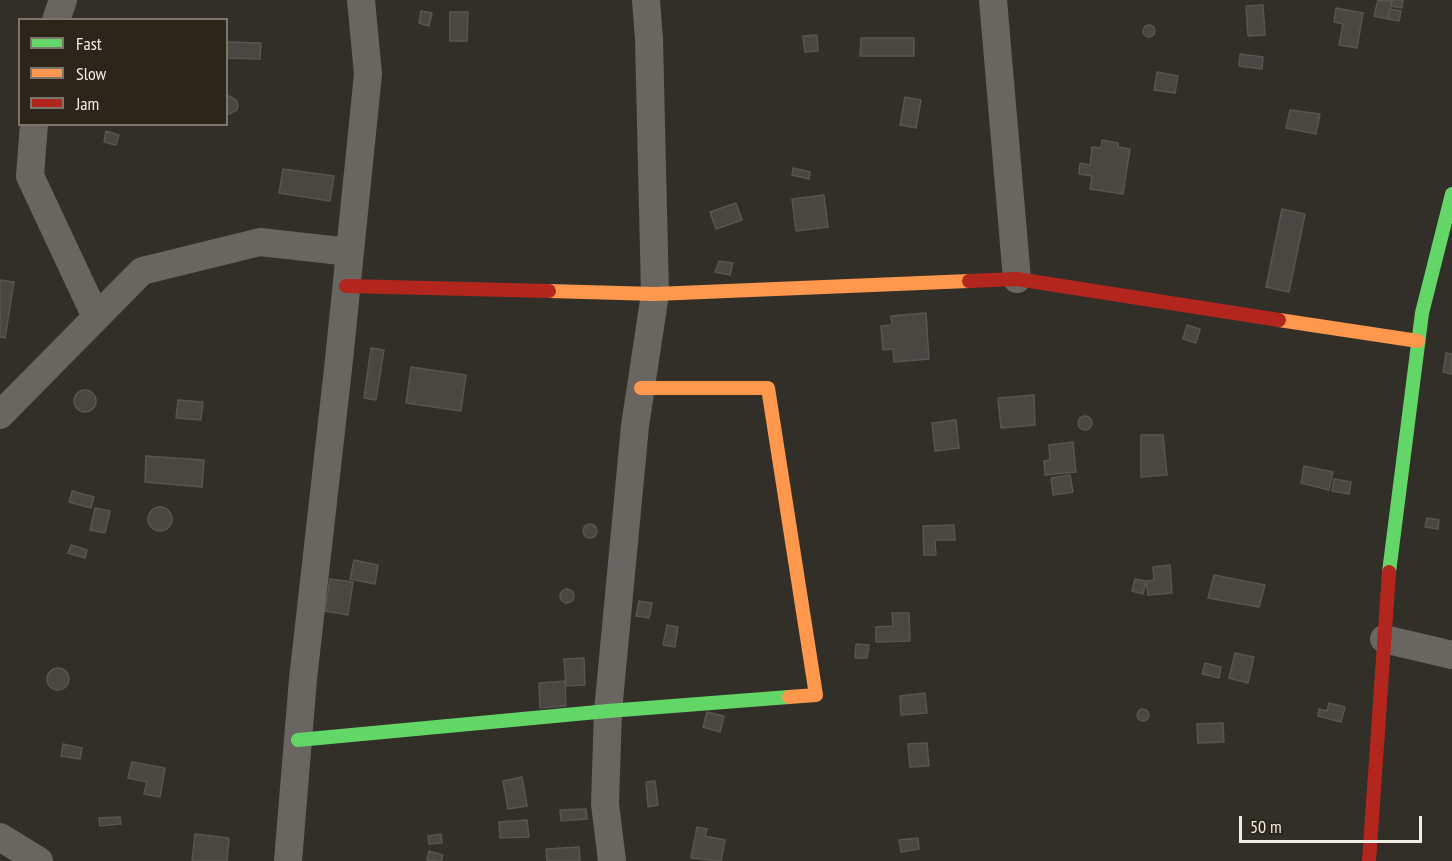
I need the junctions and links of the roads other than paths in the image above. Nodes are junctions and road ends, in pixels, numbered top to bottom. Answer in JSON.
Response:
{"nodes":[{"id":1,"x":63,"y":0,"type":"edge"},
{"id":2,"x":361,"y":0,"type":"edge"},
{"id":3,"x":646,"y":0,"type":"edge"},
{"id":4,"x":993,"y":0,"type":"edge"},
{"id":5,"x":57,"y":18,"type":"edge"},
{"id":6,"x":34,"y":126,"type":"edge"},
{"id":7,"x":1452,"y":194,"type":"edge"},
{"id":8,"x":350,"y":252,"type":"junction"},
{"id":9,"x":1017,"y":279,"type":"junction"},
{"id":10,"x":346,"y":286,"type":"junction"},
{"id":11,"x":654,"y":294,"type":"junction"},
{"id":12,"x":96,"y":318,"type":"junction"},
{"id":13,"x":1418,"y":341,"type":"junction"},
{"id":14,"x":641,"y":388,"type":"junction"},
{"id":15,"x":0,"y":415,"type":"edge"},
{"id":16,"x":1384,"y":639,"type":"junction"},
{"id":17,"x":1452,"y":655,"type":"edge"},
{"id":18,"x":608,"y":711,"type":"junction"},
{"id":19,"x":298,"y":740,"type":"junction"},
{"id":20,"x":0,"y":837,"type":"edge"},
{"id":21,"x":39,"y":861,"type":"edge"},
{"id":22,"x":288,"y":861,"type":"edge"},
{"id":23,"x":612,"y":861,"type":"edge"},
{"id":24,"x":1369,"y":861,"type":"edge"}],
"edges":[{"from":1,"to":5,"type":"street"},
{"from":2,"to":8,"type":"street"},
{"from":3,"to":11,"type":"street"},
{"from":4,"to":9,"type":"street"},
{"from":6,"to":12,"type":"street"},
{"from":7,"to":13,"type":"street"},
{"from":8,"to":10,"type":"street"},
{"from":8,"to":12,"type":"street"},
{"from":9,"to":11,"type":"street"},
{"from":9,"to":13,"type":"street"},
{"from":10,"to":11,"type":"street"},
{"from":10,"to":19,"type":"street"},
{"from":11,"to":14,"type":"street"},
{"from":12,"to":15,"type":"street"},
{"from":13,"to":16,"type":"street"},
{"from":14,"to":18,"type":"street"},
{"from":14,"to":18,"type":"street"},
{"from":16,"to":17,"type":"street"},
{"from":16,"to":24,"type":"street"},
{"from":18,"to":19,"type":"street"},
{"from":18,"to":23,"type":"street"},
{"from":19,"to":22,"type":"street"},
{"from":20,"to":21,"type":"street"}]}
